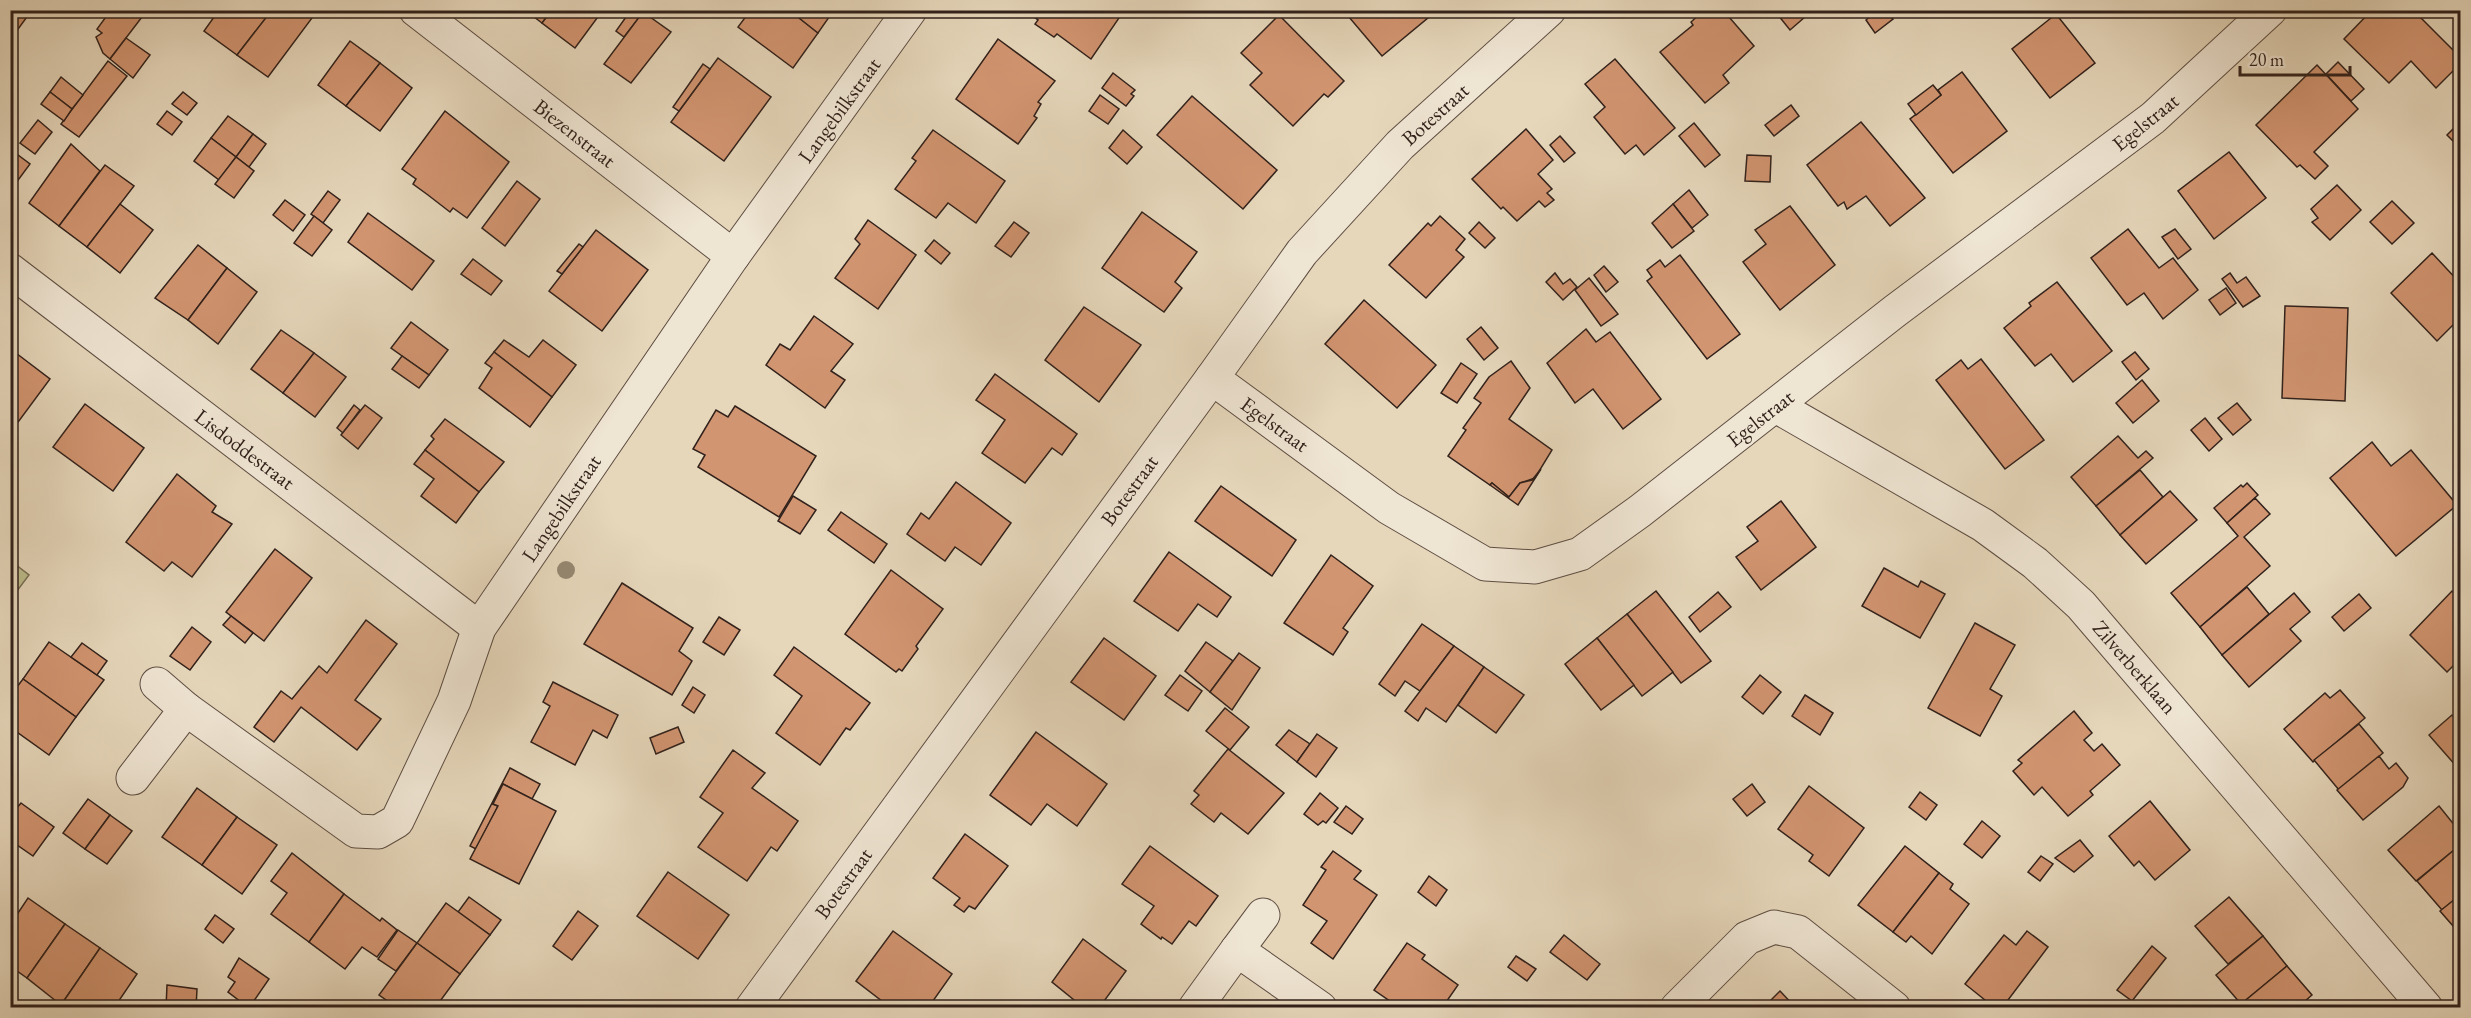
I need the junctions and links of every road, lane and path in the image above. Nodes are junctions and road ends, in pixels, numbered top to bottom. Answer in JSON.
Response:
{"nodes":[{"id":1,"x":416,"y":10,"type":"edge"},
{"id":2,"x":910,"y":10,"type":"edge"},
{"id":3,"x":1549,"y":10,"type":"edge"},
{"id":4,"x":2270,"y":10,"type":"edge"},
{"id":5,"x":733,"y":256,"type":"junction"},
{"id":6,"x":10,"y":270,"type":"edge"},
{"id":7,"x":1212,"y":378,"type":"junction"},
{"id":8,"x":1776,"y":406,"type":"junction"},
{"id":9,"x":479,"y":628,"type":"junction"},
{"id":10,"x":157,"y":684,"type":"dead end"},
{"id":11,"x":186,"y":709,"type":"junction"},
{"id":12,"x":133,"y":778,"type":"dead end"},
{"id":13,"x":1263,"y":915,"type":"dead end"},
{"id":14,"x":1238,"y":950,"type":"junction"},
{"id":15,"x":752,"y":1008,"type":"edge"},
{"id":16,"x":1195,"y":1008,"type":"edge"},
{"id":17,"x":1320,"y":1008,"type":"edge"},
{"id":18,"x":1677,"y":1008,"type":"edge"},
{"id":19,"x":1894,"y":1008,"type":"edge"},
{"id":20,"x":2426,"y":1008,"type":"edge"}],
"edges":[{"from":1,"to":5,"type":"street","name":"Biezenstraat"},
{"from":2,"to":5,"type":"street","name":"Langebilkstraat"},
{"from":3,"to":7,"type":"street","name":"Botestraat"},
{"from":4,"to":8,"type":"street","name":"Egelstraat"},
{"from":5,"to":9,"type":"street","name":"Langebilkstraat"},
{"from":6,"to":9,"type":"street","name":"Lisdoddestraat"},
{"from":7,"to":8,"type":"street","name":"Egelstraat"},
{"from":7,"to":15,"type":"street","name":"Botestraat"},
{"from":8,"to":20,"type":"street","name":"Zilverberklaan"},
{"from":9,"to":11,"type":"street","name":"Langebilkstraat"},
{"from":10,"to":11,"type":"street","name":"Langebilkstraat"},
{"from":11,"to":12,"type":"street"},
{"from":13,"to":14,"type":"street"},
{"from":14,"to":16,"type":"street"},
{"from":14,"to":17,"type":"street"},
{"from":18,"to":19,"type":"street"}]}
